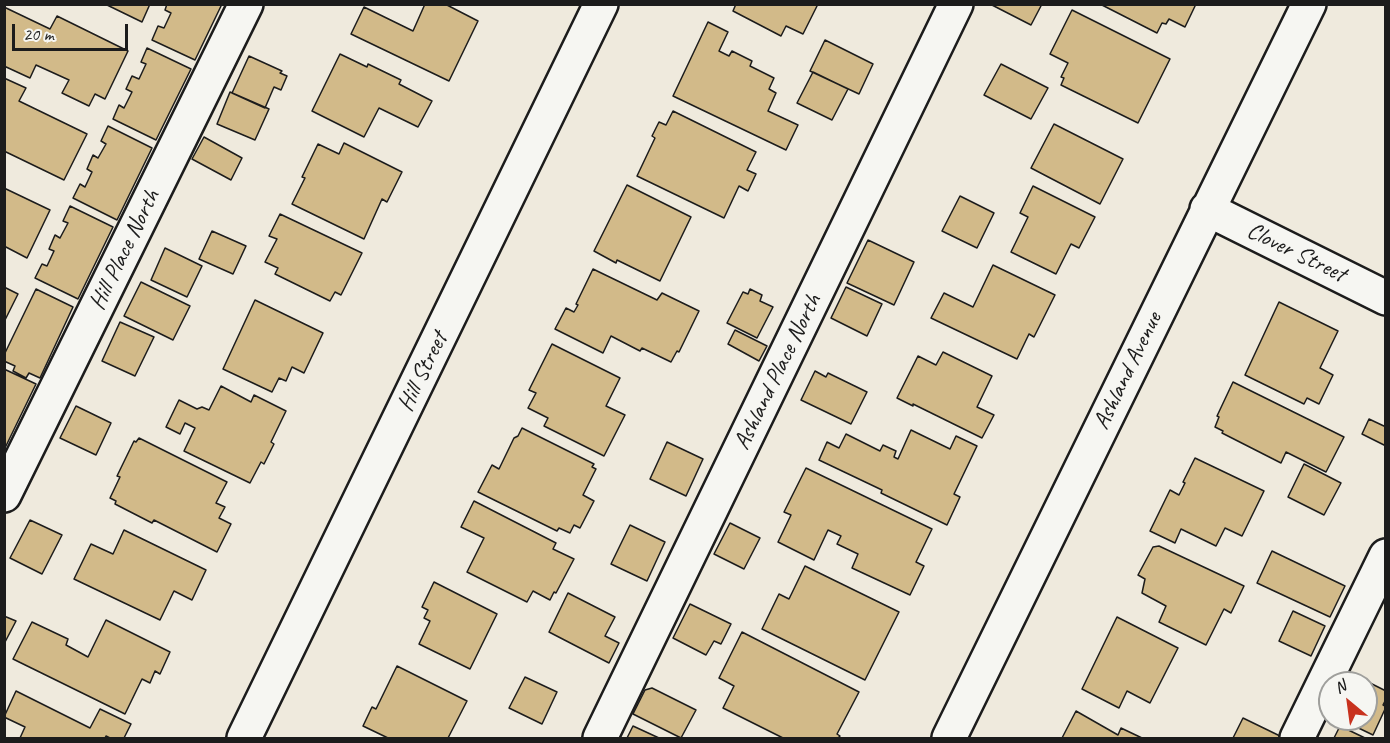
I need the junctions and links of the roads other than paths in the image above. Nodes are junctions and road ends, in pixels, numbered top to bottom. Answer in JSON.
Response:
{"nodes":[{"id":1,"x":246,"y":4,"type":"edge"},
{"id":2,"x":601,"y":4,"type":"edge"},
{"id":3,"x":956,"y":4,"type":"edge"},
{"id":4,"x":1309,"y":4,"type":"edge"},
{"id":5,"x":1207,"y":209,"type":"junction"},
{"id":6,"x":1386,"y":298,"type":"edge"},
{"id":7,"x":4,"y":495,"type":"edge"},
{"id":8,"x":1386,"y":556,"type":"edge"},
{"id":9,"x":244,"y":738,"type":"edge"},
{"id":10,"x":600,"y":738,"type":"edge"},
{"id":11,"x":949,"y":738,"type":"edge"},
{"id":12,"x":1297,"y":738,"type":"edge"}],
"edges":[{"from":1,"to":7,"type":"street","name":"Hill Place North"},
{"from":2,"to":9,"type":"street","name":"Hill Street"},
{"from":3,"to":10,"type":"street","name":"Ashland Place North"},
{"from":4,"to":5,"type":"street","name":"Ashland Avenue"},
{"from":5,"to":6,"type":"street","name":"Clover Street"},
{"from":5,"to":11,"type":"street","name":"Ashland Avenue"},
{"from":8,"to":12,"type":"street"}]}
